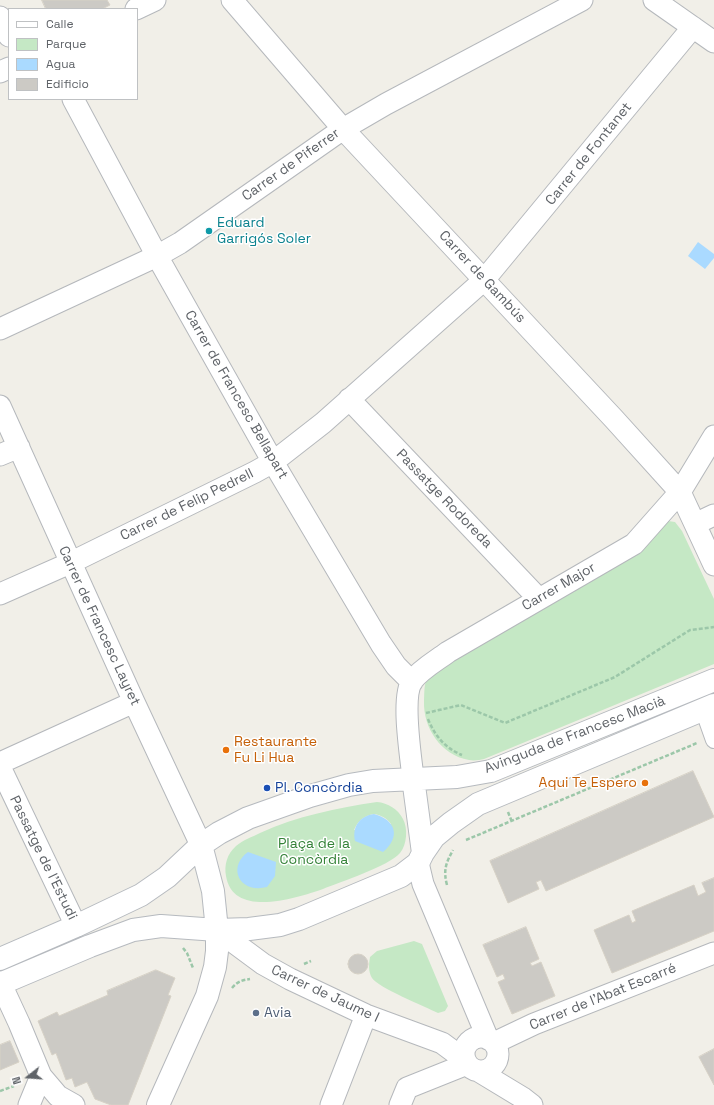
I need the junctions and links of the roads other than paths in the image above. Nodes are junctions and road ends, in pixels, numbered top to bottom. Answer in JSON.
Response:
{"nodes":[{"id":1,"x":155,"y":0,"type":"edge"},
{"id":2,"x":232,"y":0,"type":"edge"},
{"id":3,"x":582,"y":0,"type":"edge"},
{"id":4,"x":654,"y":0,"type":"edge"},
{"id":5,"x":138,"y":8,"type":"edge"},
{"id":6,"x":0,"y":17,"type":"edge"},
{"id":7,"x":693,"y":27,"type":"junction"},
{"id":8,"x":8,"y":34,"type":"edge"},
{"id":9,"x":714,"y":42,"type":"edge"},
{"id":10,"x":74,"y":100,"type":"edge"},
{"id":11,"x":343,"y":129,"type":"junction"},
{"id":12,"x":157,"y":256,"type":"junction"},
{"id":13,"x":484,"y":280,"type":"junction"},
{"id":14,"x":0,"y":329,"type":"edge"},
{"id":15,"x":349,"y":399,"type":"junction"},
{"id":16,"x":0,"y":406,"type":"edge"},
{"id":17,"x":714,"y":436,"type":"edge"},
{"id":18,"x":18,"y":447,"type":"junction"},
{"id":19,"x":0,"y":456,"type":"edge"},
{"id":20,"x":273,"y":462,"type":"junction"},
{"id":21,"x":680,"y":492,"type":"junction"},
{"id":22,"x":714,"y":515,"type":"edge"},
{"id":23,"x":695,"y":524,"type":"junction"},
{"id":24,"x":70,"y":563,"type":"junction"},
{"id":25,"x":714,"y":565,"type":"edge"},
{"id":26,"x":0,"y":594,"type":"edge"},
{"id":27,"x":539,"y":599,"type":"junction"},
{"id":28,"x":714,"y":680,"type":"edge"},
{"id":29,"x":412,"y":682,"type":"junction"},
{"id":30,"x":134,"y":702,"type":"junction"},
{"id":31,"x":708,"y":707,"type":"edge"},
{"id":32,"x":713,"y":738,"type":"edge"},
{"id":33,"x":0,"y":763,"type":"edge"},
{"id":34,"x":0,"y":767,"type":"edge"},
{"id":35,"x":413,"y":778,"type":"junction"},
{"id":36,"x":201,"y":845,"type":"junction"},
{"id":37,"x":421,"y":858,"type":"junction"},
{"id":38,"x":76,"y":926,"type":"junction"},
{"id":39,"x":216,"y":930,"type":"junction"},
{"id":40,"x":714,"y":953,"type":"edge"},
{"id":41,"x":0,"y":959,"type":"edge"},
{"id":42,"x":0,"y":983,"type":"edge"},
{"id":43,"x":366,"y":1015,"type":"junction"},
{"id":44,"x":480,"y":1054,"type":"junction"},
{"id":45,"x":42,"y":1076,"type":"junction"},
{"id":46,"x":528,"y":1102,"type":"edge"},
{"id":47,"x":29,"y":1105,"type":"edge"},
{"id":48,"x":74,"y":1105,"type":"edge"},
{"id":49,"x":158,"y":1105,"type":"edge"},
{"id":50,"x":331,"y":1105,"type":"edge"},
{"id":51,"x":400,"y":1105,"type":"edge"}],
"edges":[{"from":1,"to":5,"type":"street"},
{"from":2,"to":11,"type":"street","name":"Carrer de Gambús"},
{"from":3,"to":11,"type":"street","name":"Carrer de Piferrer"},
{"from":4,"to":7,"type":"street"},
{"from":6,"to":8,"type":"street"},
{"from":7,"to":9,"type":"street"},
{"from":7,"to":13,"type":"street","name":"Carrer de Fontanet"},
{"from":10,"to":12,"type":"street","name":"Carrer de Francesc Bellapart"},
{"from":11,"to":12,"type":"street","name":"Carrer de Piferrer"},
{"from":11,"to":13,"type":"street","name":"Carrer de Gambús"},
{"from":12,"to":14,"type":"street","name":"Carrer de Piferrer"},
{"from":12,"to":20,"type":"street","name":"Carrer de Francesc Bellapart"},
{"from":13,"to":15,"type":"street","name":"Carrer de Felip Pedrell"},
{"from":13,"to":21,"type":"street","name":"Carrer de Gambús"},
{"from":15,"to":20,"type":"street","name":"Carrer de Felip Pedrell"},
{"from":15,"to":27,"type":"street","name":"Passatge Rodoreda"},
{"from":16,"to":18,"type":"street","name":"Carrer de Francesc Layret"},
{"from":17,"to":21,"type":"street","name":"Carrer Major"},
{"from":18,"to":19,"type":"street"},
{"from":18,"to":24,"type":"street","name":"Carrer de Francesc Layret"},
{"from":20,"to":24,"type":"street","name":"Carrer de Felip Pedrell"},
{"from":20,"to":29,"type":"street","name":"Carrer de Francesc Bellapart"},
{"from":21,"to":23,"type":"street","name":"Carrer de Gambús"},
{"from":21,"to":27,"type":"street","name":"Carrer Major"},
{"from":22,"to":23,"type":"street"},
{"from":23,"to":25,"type":"street","name":"Carrer de Gambús"},
{"from":24,"to":26,"type":"street","name":"Carrer de Felip Pedrell"},
{"from":24,"to":30,"type":"street","name":"Carrer de Francesc Layret"},
{"from":27,"to":29,"type":"street","name":"Carrer Major"},
{"from":28,"to":35,"type":"main road","name":"Avinguda de Francesc Macià"},
{"from":29,"to":35,"type":"street","name":"Carrer Major"},
{"from":30,"to":33,"type":"street"},
{"from":30,"to":36,"type":"street","name":"Carrer de Francesc Layret"},
{"from":31,"to":32,"type":"street"},
{"from":31,"to":37,"type":"main road","name":"Avinguda de Francesc Macià"},
{"from":34,"to":38,"type":"street","name":"Passatge de l'Estudi"},
{"from":35,"to":36,"type":"main road"},
{"from":35,"to":37,"type":"main road"},
{"from":36,"to":38,"type":"main road"},
{"from":36,"to":39,"type":"main road"},
{"from":37,"to":39,"type":"main road"},
{"from":37,"to":44,"type":"street"},
{"from":38,"to":41,"type":"main road"},
{"from":39,"to":42,"type":"main road"},
{"from":39,"to":43,"type":"street","name":"Carrer de Jaume I"},
{"from":39,"to":49,"type":"main road"},
{"from":40,"to":44,"type":"street","name":"Carrer de l'Abat Escarré"},
{"from":42,"to":45,"type":"street"},
{"from":43,"to":44,"type":"street","name":"Carrer de Jaume I"},
{"from":43,"to":50,"type":"street"},
{"from":44,"to":46,"type":"street"},
{"from":44,"to":51,"type":"street","name":"Carrer de l'Abat Escarré"},
{"from":45,"to":47,"type":"street"},
{"from":45,"to":48,"type":"street"}]}
